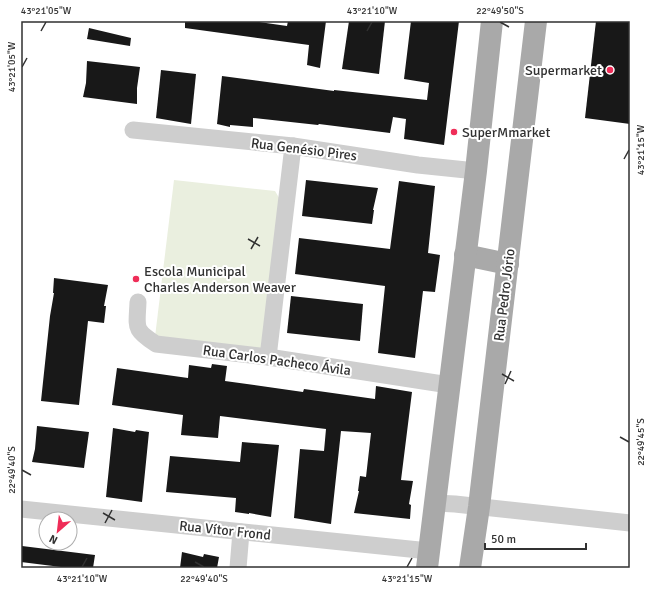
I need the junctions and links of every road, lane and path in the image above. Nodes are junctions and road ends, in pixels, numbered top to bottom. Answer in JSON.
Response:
{"nodes":[{"id":1,"x":492,"y":21,"type":"edge"},
{"id":2,"x":536,"y":21,"type":"edge"},
{"id":3,"x":133,"y":130,"type":"dead end"},
{"id":4,"x":293,"y":146,"type":"junction"},
{"id":5,"x":476,"y":171,"type":"junction"},
{"id":6,"x":465,"y":255,"type":"junction"},
{"id":7,"x":508,"y":264,"type":"junction"},
{"id":8,"x":138,"y":302,"type":"dead end"},
{"id":9,"x":268,"y":357,"type":"junction"},
{"id":10,"x":449,"y":385,"type":"junction"},
{"id":11,"x":435,"y":503,"type":"junction"},
{"id":12,"x":479,"y":507,"type":"junction"},
{"id":13,"x":21,"y":509,"type":"edge"},
{"id":14,"x":630,"y":523,"type":"edge"},
{"id":15,"x":241,"y":532,"type":"junction"},
{"id":16,"x":428,"y":559,"type":"edge"},
{"id":17,"x":238,"y":568,"type":"edge"},
{"id":18,"x":470,"y":568,"type":"edge"}],
"edges":[{"from":1,"to":5,"type":"main road"},
{"from":2,"to":7,"type":"main road","name":"Rua Pedro Jório"},
{"from":3,"to":4,"type":"street","name":"Rua Genésio Pires"},
{"from":4,"to":5,"type":"street","name":"Rua Genésio Pires"},
{"from":4,"to":9,"type":"street"},
{"from":5,"to":6,"type":"main road"},
{"from":6,"to":7,"type":"main road"},
{"from":6,"to":10,"type":"main road"},
{"from":7,"to":12,"type":"main road","name":"Rua Pedro Jório"},
{"from":8,"to":9,"type":"street","name":"Rua Carlos Pacheco Ávila"},
{"from":9,"to":10,"type":"street","name":"Rua Carlos Pacheco Ávila"},
{"from":10,"to":11,"type":"main road"},
{"from":11,"to":12,"type":"street"},
{"from":11,"to":16,"type":"main road"},
{"from":12,"to":14,"type":"street"},
{"from":12,"to":18,"type":"main road","name":"Rua Pedro Jório"},
{"from":13,"to":15,"type":"street","name":"Rua Vítor Frond"},
{"from":15,"to":16,"type":"street","name":"Rua Vítor Frond"},
{"from":15,"to":17,"type":"street"}]}
